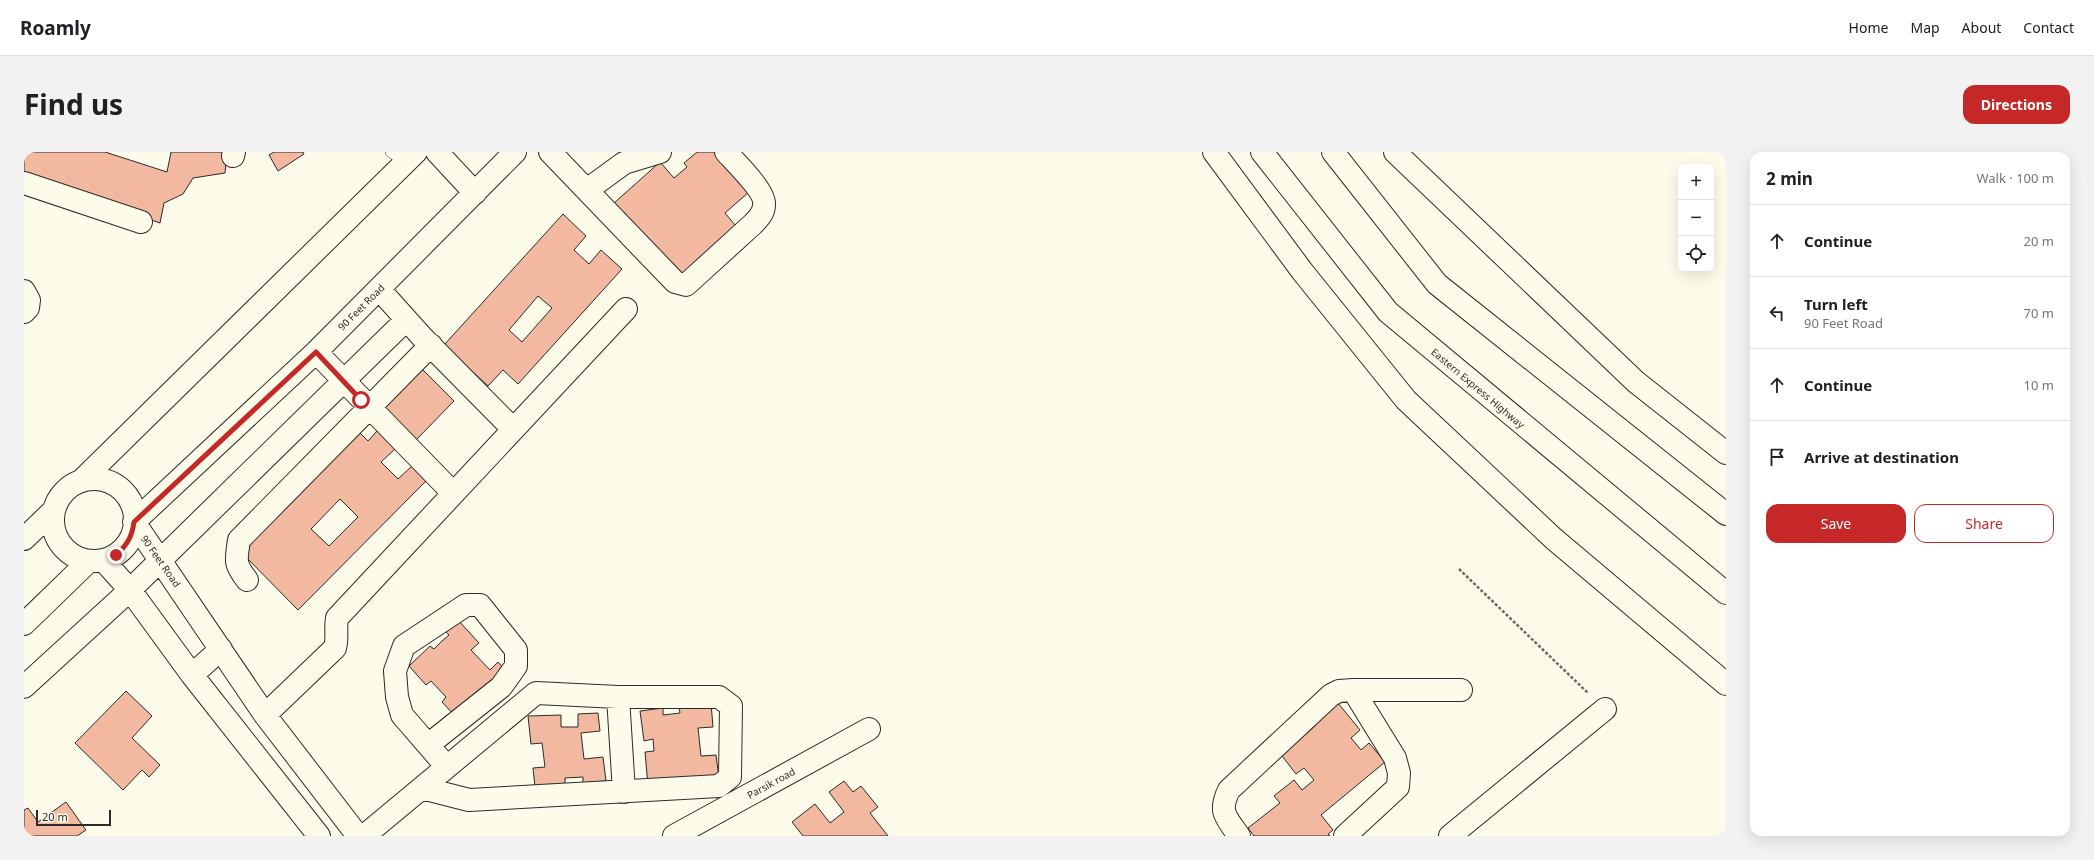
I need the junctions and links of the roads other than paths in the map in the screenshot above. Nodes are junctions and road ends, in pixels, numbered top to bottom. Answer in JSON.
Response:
{"nodes":[{"id":1,"x":437,"y":152,"type":"edge"},
{"id":2,"x":550,"y":152,"type":"edge"},
{"id":3,"x":660,"y":152,"type":"edge"},
{"id":4,"x":726,"y":152,"type":"edge"},
{"id":5,"x":1214,"y":152,"type":"edge"},
{"id":6,"x":1262,"y":152,"type":"edge"},
{"id":7,"x":1333,"y":152,"type":"edge"},
{"id":8,"x":1395,"y":152,"type":"edge"},
{"id":9,"x":512,"y":153,"type":"edge"},
{"id":10,"x":405,"y":155,"type":"edge"},
{"id":11,"x":24,"y":184,"type":"edge"},
{"id":12,"x":587,"y":190,"type":"junction"},
{"id":13,"x":475,"y":193,"type":"junction"},
{"id":14,"x":141,"y":222,"type":"dead end"},
{"id":15,"x":379,"y":289,"type":"junction"},
{"id":16,"x":24,"y":291,"type":"edge"},
{"id":17,"x":626,"y":309,"type":"dead end"},
{"id":18,"x":24,"y":312,"type":"edge"},
{"id":19,"x":406,"y":320,"type":"junction"},
{"id":20,"x":431,"y":345,"type":"junction"},
{"id":21,"x":316,"y":352,"type":"junction"},
{"id":22,"x":343,"y":382,"type":"junction"},
{"id":23,"x":368,"y":408,"type":"junction"},
{"id":24,"x":513,"y":429,"type":"junction"},
{"id":25,"x":1726,"y":453,"type":"edge"},
{"id":26,"x":81,"y":481,"type":"junction"},
{"id":27,"x":453,"y":493,"type":"junction"},
{"id":28,"x":53,"y":511,"type":"junction"},
{"id":29,"x":1726,"y":514,"type":"edge"},
{"id":30,"x":134,"y":522,"type":"junction"},
{"id":31,"x":24,"y":538,"type":"edge"},
{"id":32,"x":161,"y":559,"type":"junction"},
{"id":33,"x":96,"y":561,"type":"junction"},
{"id":34,"x":247,"y":580,"type":"dead end"},
{"id":35,"x":130,"y":590,"type":"junction"},
{"id":36,"x":1726,"y":592,"type":"edge"},
{"id":37,"x":24,"y":624,"type":"edge"},
{"id":38,"x":221,"y":649,"type":"junction"},
{"id":39,"x":192,"y":675,"type":"junction"},
{"id":40,"x":1726,"y":684,"type":"edge"},
{"id":41,"x":24,"y":687,"type":"edge"},
{"id":42,"x":1353,"y":690,"type":"junction"},
{"id":43,"x":1461,"y":690,"type":"dead end"},
{"id":44,"x":618,"y":696,"type":"junction"},
{"id":45,"x":1605,"y":709,"type":"road end"},
{"id":46,"x":265,"y":715,"type":"junction"},
{"id":47,"x":869,"y":730,"type":"dead end"},
{"id":48,"x":428,"y":745,"type":"junction"},
{"id":49,"x":447,"y":767,"type":"junction"},
{"id":50,"x":422,"y":788,"type":"junction"},
{"id":51,"x":624,"y":792,"type":"junction"},
{"id":52,"x":320,"y":836,"type":"edge"},
{"id":53,"x":358,"y":836,"type":"edge"},
{"id":54,"x":364,"y":836,"type":"edge"},
{"id":55,"x":674,"y":836,"type":"edge"},
{"id":56,"x":1239,"y":836,"type":"edge"},
{"id":57,"x":1345,"y":836,"type":"edge"},
{"id":58,"x":1450,"y":836,"type":"edge"}],
"edges":[{"from":1,"to":13,"type":"main road"},
{"from":2,"to":12,"type":"main road"},
{"from":3,"to":12,"type":"main road"},
{"from":4,"to":12,"type":"main road"},
{"from":5,"to":40,"type":"main road"},
{"from":6,"to":36,"type":"main road","name":"Eastern Express Highway"},
{"from":7,"to":29,"type":"main road"},
{"from":8,"to":25,"type":"main road"},
{"from":9,"to":13,"type":"main road","name":"90 Feet Road"},
{"from":10,"to":26,"type":"main road"},
{"from":11,"to":14,"type":"main road"},
{"from":13,"to":15,"type":"main road","name":"90 Feet Road"},
{"from":15,"to":19,"type":"main road"},
{"from":15,"to":21,"type":"main road","name":"90 Feet Road"},
{"from":16,"to":18,"type":"main road"},
{"from":17,"to":24,"type":"main road"},
{"from":19,"to":20,"type":"main road"},
{"from":19,"to":22,"type":"main road"},
{"from":20,"to":23,"type":"main road"},
{"from":20,"to":24,"type":"main road"},
{"from":21,"to":22,"type":"main road"},
{"from":21,"to":30,"type":"main road","name":"90 Feet Road"},
{"from":22,"to":23,"type":"main road"},
{"from":22,"to":32,"type":"main road"},
{"from":23,"to":27,"type":"main road"},
{"from":23,"to":34,"type":"main road"},
{"from":24,"to":27,"type":"main road"},
{"from":26,"to":28,"type":"main road"},
{"from":26,"to":30,"type":"main road"},
{"from":27,"to":46,"type":"main road"},
{"from":28,"to":31,"type":"main road"},
{"from":28,"to":33,"type":"main road"},
{"from":30,"to":32,"type":"main road","name":"90 Feet Road"},
{"from":30,"to":33,"type":"main road"},
{"from":32,"to":35,"type":"main road"},
{"from":32,"to":38,"type":"main road","name":"90 Feet Road"},
{"from":33,"to":35,"type":"main road"},
{"from":33,"to":37,"type":"main road"},
{"from":35,"to":39,"type":"main road"},
{"from":35,"to":41,"type":"main road"},
{"from":38,"to":39,"type":"main road"},
{"from":38,"to":46,"type":"main road","name":"90 Feet Road"},
{"from":39,"to":52,"type":"main road"},
{"from":42,"to":43,"type":"main road"},
{"from":42,"to":56,"type":"main road"},
{"from":42,"to":57,"type":"main road"},
{"from":44,"to":49,"type":"main road"},
{"from":44,"to":51,"type":"main road"},
{"from":44,"to":51,"type":"main road"},
{"from":45,"to":58,"type":"main road"},
{"from":46,"to":53,"type":"main road","name":"90 Feet Road"},
{"from":47,"to":55,"type":"main road","name":"Parsik road"},
{"from":48,"to":48,"type":"main road"},
{"from":48,"to":49,"type":"main road"},
{"from":49,"to":50,"type":"main road"},
{"from":50,"to":51,"type":"main road"},
{"from":50,"to":54,"type":"main road"}]}
